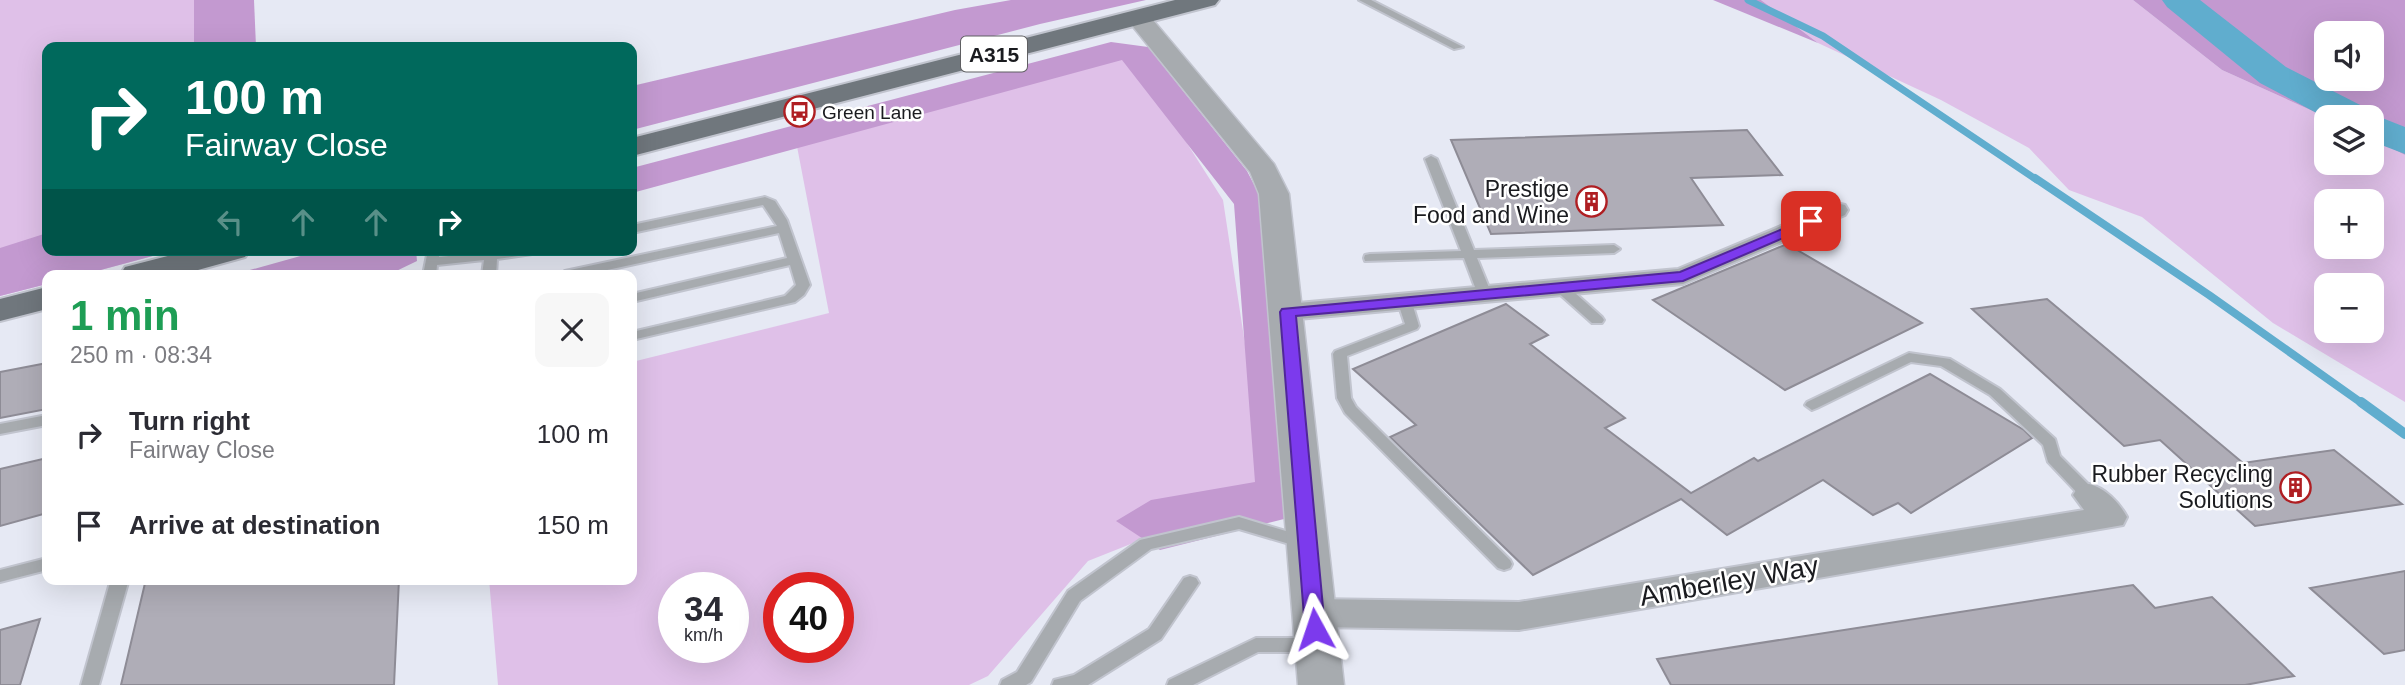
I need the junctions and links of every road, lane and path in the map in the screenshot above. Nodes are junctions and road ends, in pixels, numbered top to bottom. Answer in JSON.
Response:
{"nodes":[{"id":1,"x":1206,"y":0,"type":"edge"},
{"id":2,"x":1364,"y":0,"type":"edge"},
{"id":3,"x":1138,"y":18,"type":"junction"},
{"id":4,"x":1458,"y":47,"type":"dead end"},
{"id":5,"x":637,"y":145,"type":"edge"},
{"id":6,"x":1431,"y":159,"type":"dead end"},
{"id":7,"x":1836,"y":210,"type":"dead end"},
{"id":8,"x":637,"y":228,"type":"edge"},
{"id":9,"x":784,"y":228,"type":"junction"},
{"id":10,"x":1614,"y":249,"type":"dead end"},
{"id":11,"x":1468,"y":254,"type":"junction"},
{"id":12,"x":210,"y":256,"type":"edge"},
{"id":13,"x":491,"y":256,"type":"joint"},
{"id":14,"x":1370,"y":258,"type":"dead end"},
{"id":15,"x":795,"y":260,"type":"junction"},
{"id":16,"x":432,"y":262,"type":"edge"},
{"id":17,"x":157,"y":270,"type":"edge"},
{"id":18,"x":490,"y":270,"type":"edge"},
{"id":19,"x":588,"y":270,"type":"edge"},
{"id":20,"x":1560,"y":287,"type":"junction"},
{"id":21,"x":1485,"y":295,"type":"junction"},
{"id":22,"x":637,"y":297,"type":"edge"},
{"id":23,"x":42,"y":299,"type":"edge"},
{"id":24,"x":1405,"y":303,"type":"junction"},
{"id":25,"x":0,"y":310,"type":"edge"},
{"id":26,"x":1287,"y":312,"type":"junction"},
{"id":27,"x":1597,"y":320,"type":"dead end"},
{"id":28,"x":637,"y":335,"type":"edge"},
{"id":29,"x":1812,"y":405,"type":"dead end"},
{"id":30,"x":42,"y":421,"type":"edge"},
{"id":31,"x":0,"y":429,"type":"edge"},
{"id":32,"x":2089,"y":495,"type":"joint"},
{"id":33,"x":1308,"y":543,"type":"junction"},
{"id":34,"x":1504,"y":564,"type":"dead end"},
{"id":35,"x":42,"y":565,"type":"edge"},
{"id":36,"x":0,"y":576,"type":"edge"},
{"id":37,"x":1190,"y":583,"type":"dead end"},
{"id":38,"x":118,"y":585,"type":"edge"},
{"id":39,"x":1315,"y":629,"type":"junction"},
{"id":40,"x":90,"y":685,"type":"edge"},
{"id":41,"x":1009,"y":685,"type":"edge"},
{"id":42,"x":1061,"y":685,"type":"edge"},
{"id":43,"x":1176,"y":685,"type":"edge"},
{"id":44,"x":1321,"y":685,"type":"edge"}],
"edges":[{"from":1,"to":3,"type":"main road","number":"A315"},
{"from":2,"to":4,"type":"lane"},
{"from":3,"to":5,"type":"main road","number":"A315"},
{"from":3,"to":26,"type":"street"},
{"from":6,"to":11,"type":"lane"},
{"from":7,"to":20,"type":"street"},
{"from":8,"to":9,"type":"lane"},
{"from":9,"to":15,"type":"lane"},
{"from":9,"to":19,"type":"lane"},
{"from":10,"to":11,"type":"lane"},
{"from":11,"to":14,"type":"lane"},
{"from":11,"to":21,"type":"lane"},
{"from":12,"to":17,"type":"main road"},
{"from":13,"to":16,"type":"lane"},
{"from":13,"to":18,"type":"lane"},
{"from":15,"to":22,"type":"lane"},
{"from":15,"to":28,"type":"lane"},
{"from":20,"to":21,"type":"street"},
{"from":20,"to":27,"type":"lane"},
{"from":21,"to":24,"type":"street"},
{"from":23,"to":25,"type":"main road"},
{"from":24,"to":26,"type":"street"},
{"from":24,"to":34,"type":"lane"},
{"from":26,"to":33,"type":"street"},
{"from":29,"to":32,"type":"lane"},
{"from":30,"to":31,"type":"lane"},
{"from":32,"to":39,"type":"street","name":"Amberley Way"},
{"from":33,"to":39,"type":"street"},
{"from":33,"to":41,"type":"lane"},
{"from":35,"to":36,"type":"lane"},
{"from":37,"to":42,"type":"lane"},
{"from":38,"to":40,"type":"lane"},
{"from":39,"to":43,"type":"lane"},
{"from":39,"to":44,"type":"street"}]}
